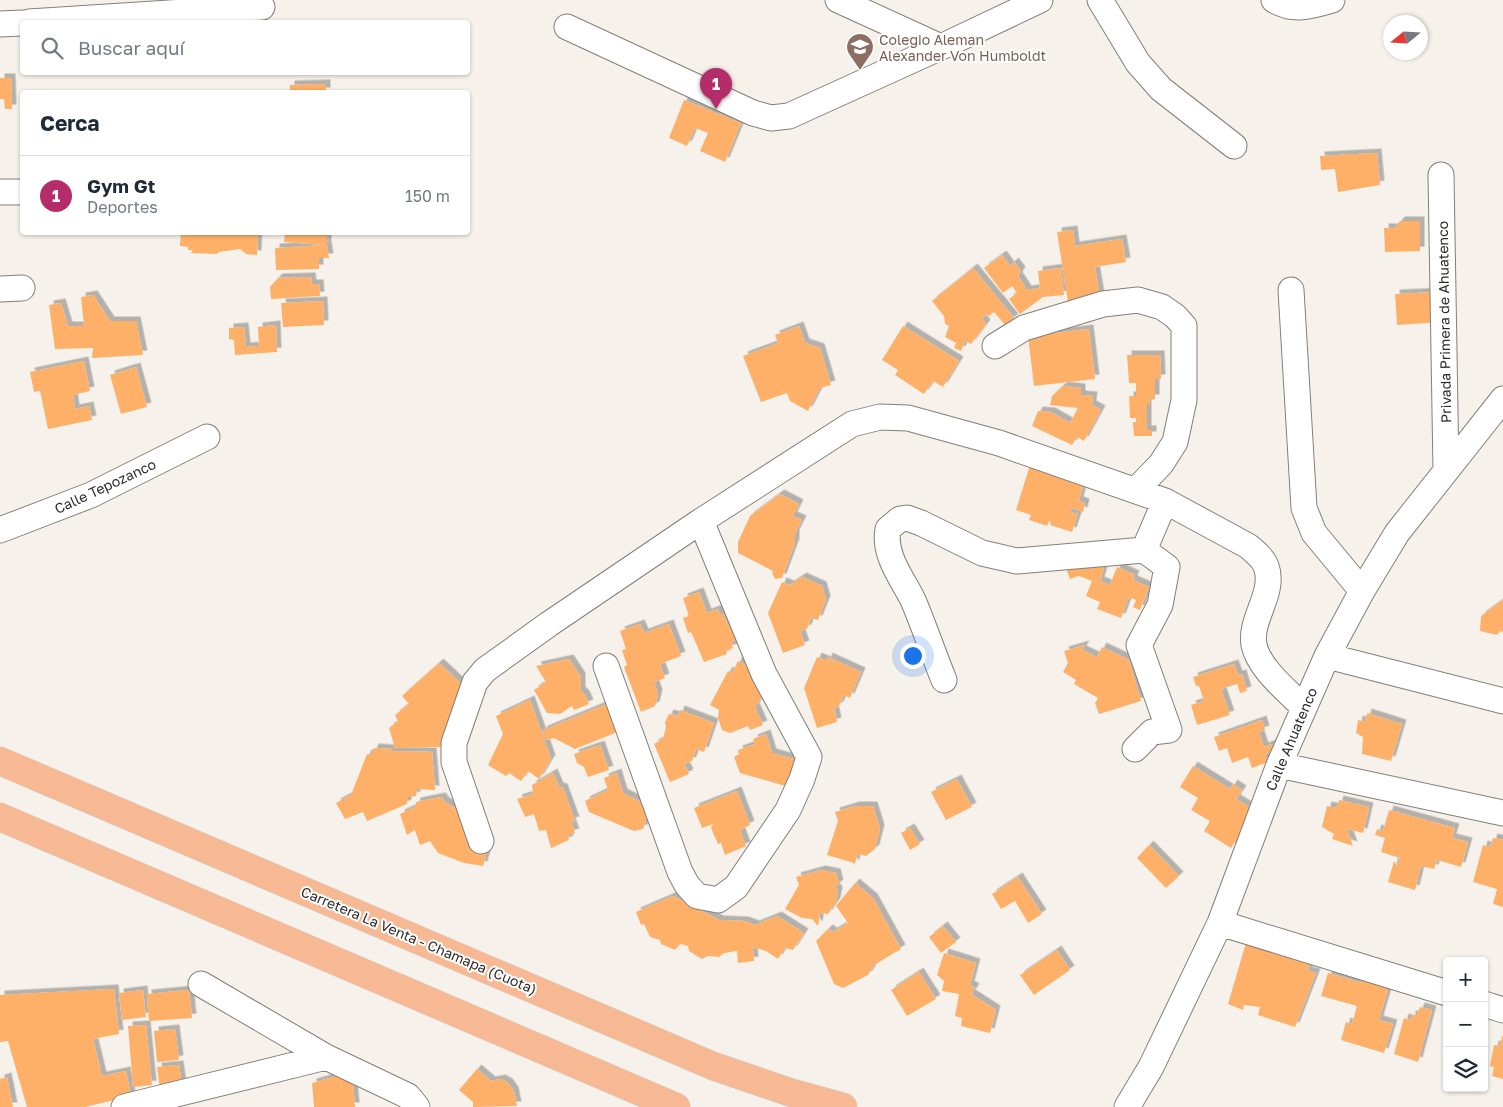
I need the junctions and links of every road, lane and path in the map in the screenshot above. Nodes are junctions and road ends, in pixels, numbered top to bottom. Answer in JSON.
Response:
{"nodes":[{"id":1,"x":838,"y":0,"type":"edge"},
{"id":2,"x":1040,"y":0,"type":"edge"},
{"id":3,"x":1100,"y":0,"type":"edge"},
{"id":4,"x":1274,"y":0,"type":"edge"},
{"id":5,"x":1332,"y":0,"type":"edge"},
{"id":6,"x":262,"y":7,"type":"dead end"},
{"id":7,"x":60,"y":20,"type":"edge"},
{"id":8,"x":20,"y":23,"type":"edge"},
{"id":9,"x":0,"y":24,"type":"edge"},
{"id":10,"x":567,"y":27,"type":"dead end"},
{"id":11,"x":941,"y":47,"type":"junction"},
{"id":12,"x":1234,"y":146,"type":"dead end"},
{"id":13,"x":1442,"y":175,"type":"dead end"},
{"id":14,"x":0,"y":192,"type":"edge"},
{"id":15,"x":20,"y":192,"type":"edge"},
{"id":16,"x":1291,"y":290,"type":"dead end"},
{"id":17,"x":995,"y":346,"type":"dead end"},
{"id":18,"x":1503,"y":399,"type":"edge"},
{"id":19,"x":207,"y":437,"type":"dead end"},
{"id":20,"x":1446,"y":470,"type":"junction"},
{"id":21,"x":1136,"y":490,"type":"junction"},
{"id":22,"x":1165,"y":501,"type":"junction"},
{"id":23,"x":701,"y":521,"type":"junction"},
{"id":24,"x":0,"y":530,"type":"edge"},
{"id":25,"x":1144,"y":550,"type":"junction"},
{"id":26,"x":1362,"y":591,"type":"junction"},
{"id":27,"x":1327,"y":656,"type":"junction"},
{"id":28,"x":606,"y":666,"type":"dead end"},
{"id":29,"x":944,"y":680,"type":"dead end"},
{"id":30,"x":1503,"y":701,"type":"edge"},
{"id":31,"x":1304,"y":708,"type":"junction"},
{"id":32,"x":1135,"y":749,"type":"dead end"},
{"id":33,"x":0,"y":761,"type":"edge"},
{"id":34,"x":1279,"y":765,"type":"junction"},
{"id":35,"x":1503,"y":813,"type":"edge"},
{"id":36,"x":0,"y":816,"type":"edge"},
{"id":37,"x":481,"y":841,"type":"dead end"},
{"id":38,"x":1220,"y":923,"type":"junction"},
{"id":39,"x":202,"y":984,"type":"dead end"},
{"id":40,"x":1443,"y":992,"type":"edge"},
{"id":41,"x":1488,"y":1005,"type":"edge"},
{"id":42,"x":1503,"y":1010,"type":"edge"},
{"id":43,"x":326,"y":1057,"type":"junction"},
{"id":44,"x":412,"y":1101,"type":"edge"},
{"id":45,"x":124,"y":1107,"type":"edge"},
{"id":46,"x":676,"y":1107,"type":"edge"},
{"id":47,"x":843,"y":1107,"type":"edge"},
{"id":48,"x":1127,"y":1107,"type":"edge"}],
"edges":[{"from":1,"to":11,"type":"street"},
{"from":2,"to":11,"type":"street"},
{"from":3,"to":12,"type":"street"},
{"from":4,"to":5,"type":"street"},
{"from":6,"to":7,"type":"street"},
{"from":8,"to":9,"type":"street"},
{"from":10,"to":11,"type":"street"},
{"from":13,"to":20,"type":"street","name":"Privada Primera de Ahuatenco"},
{"from":14,"to":15,"type":"street"},
{"from":16,"to":26,"type":"street"},
{"from":17,"to":21,"type":"street"},
{"from":18,"to":20,"type":"street","name":"Calle Ahuatenco"},
{"from":19,"to":24,"type":"street","name":"Calle Tepozanco"},
{"from":20,"to":26,"type":"street","name":"Calle Ahuatenco"},
{"from":21,"to":22,"type":"street"},
{"from":21,"to":23,"type":"street"},
{"from":22,"to":25,"type":"street"},
{"from":22,"to":31,"type":"street"},
{"from":23,"to":28,"type":"street"},
{"from":23,"to":37,"type":"street"},
{"from":25,"to":29,"type":"street"},
{"from":25,"to":32,"type":"street"},
{"from":26,"to":27,"type":"street","name":"Calle Ahuatenco"},
{"from":27,"to":30,"type":"street"},
{"from":27,"to":31,"type":"street","name":"Calle Ahuatenco"},
{"from":31,"to":34,"type":"street","name":"Calle Ahuatenco"},
{"from":33,"to":47,"type":"highway","name":"Carretera La Venta - Chamapa (Cuota)"},
{"from":34,"to":35,"type":"street"},
{"from":34,"to":38,"type":"street","name":"Calle Ahuatenco"},
{"from":36,"to":46,"type":"highway"},
{"from":38,"to":40,"type":"street"},
{"from":38,"to":48,"type":"street","name":"Calle Ahuatenco"},
{"from":39,"to":43,"type":"street"},
{"from":41,"to":42,"type":"street"},
{"from":43,"to":44,"type":"street"},
{"from":43,"to":45,"type":"street"}]}
